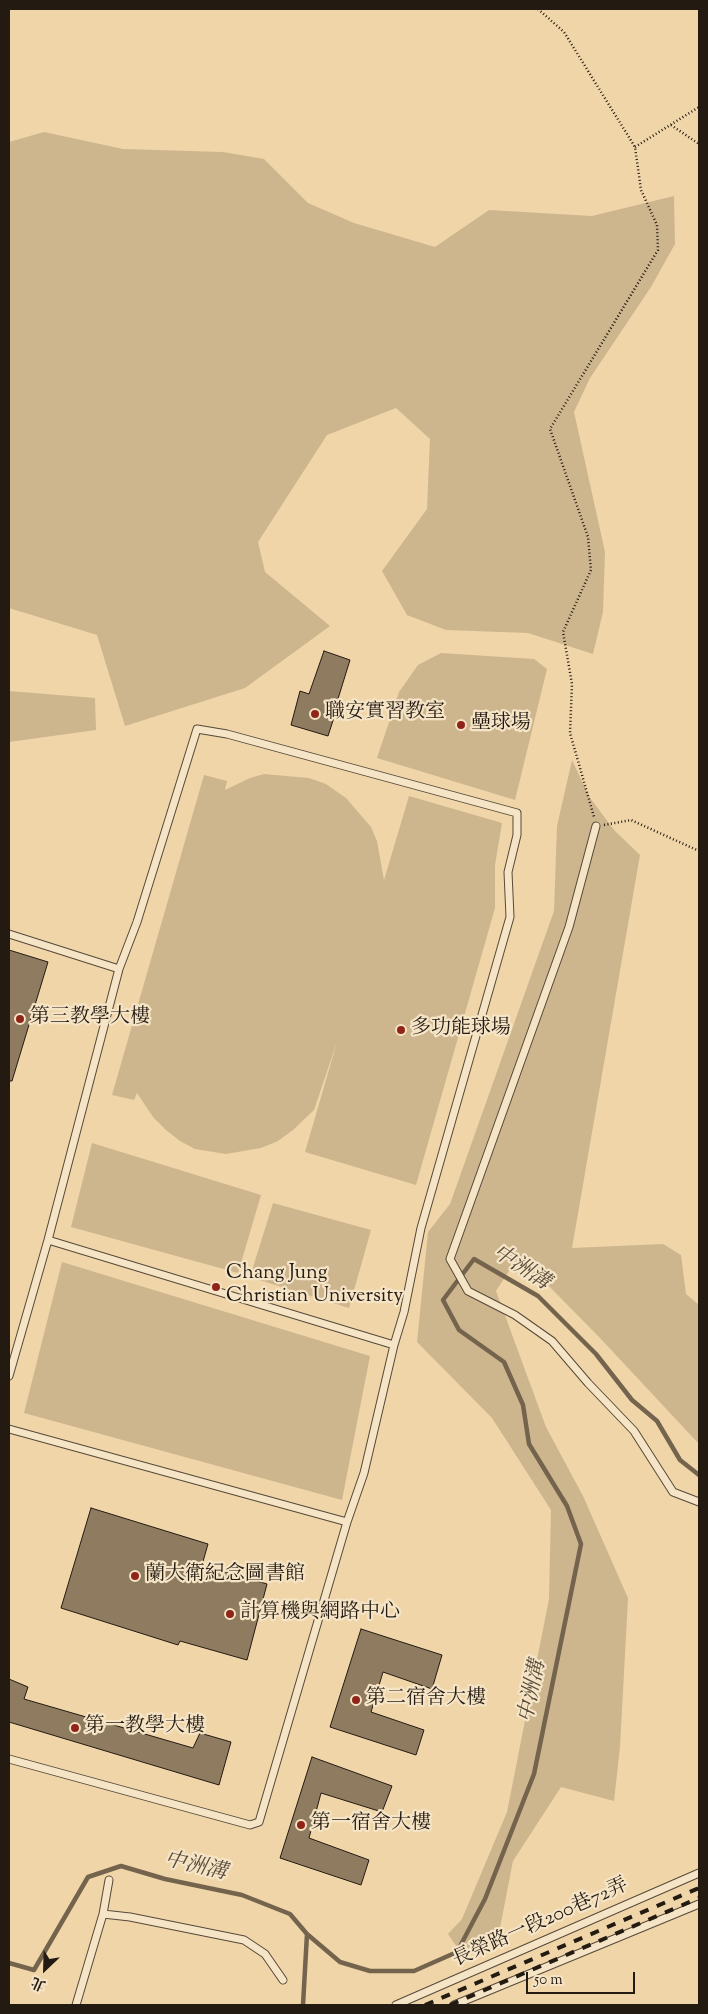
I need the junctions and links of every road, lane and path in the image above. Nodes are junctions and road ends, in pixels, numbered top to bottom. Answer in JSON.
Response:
{"nodes":[{"id":1,"x":538,"y":9,"type":"edge"},
{"id":2,"x":699,"y":107,"type":"edge"},
{"id":3,"x":671,"y":125,"type":"junction"},
{"id":4,"x":699,"y":144,"type":"edge"},
{"id":5,"x":635,"y":147,"type":"junction"},
{"id":6,"x":596,"y":826,"type":"junction"},
{"id":7,"x":699,"y":851,"type":"edge"},
{"id":8,"x":9,"y":934,"type":"edge"},
{"id":9,"x":119,"y":969,"type":"junction"},
{"id":10,"x":48,"y":1240,"type":"junction"},
{"id":11,"x":394,"y":1345,"type":"junction"},
{"id":12,"x":9,"y":1376,"type":"edge"},
{"id":13,"x":9,"y":1429,"type":"edge"},
{"id":14,"x":699,"y":1502,"type":"edge"},
{"id":15,"x":347,"y":1522,"type":"junction"},
{"id":16,"x":9,"y":1759,"type":"edge"},
{"id":17,"x":699,"y":1873,"type":"edge"},
{"id":18,"x":109,"y":1880,"type":"dead end"},
{"id":19,"x":699,"y":1904,"type":"edge"},
{"id":20,"x":104,"y":1914,"type":"junction"},
{"id":21,"x":283,"y":1980,"type":"dead end"},
{"id":22,"x":76,"y":2005,"type":"edge"},
{"id":23,"x":396,"y":2005,"type":"edge"},
{"id":24,"x":454,"y":2005,"type":"edge"}],
"edges":[{"from":1,"to":5,"type":"path"},
{"from":2,"to":3,"type":"path"},
{"from":3,"to":4,"type":"path"},
{"from":3,"to":5,"type":"path"},
{"from":5,"to":6,"type":"path"},
{"from":6,"to":7,"type":"path"},
{"from":6,"to":14,"type":"lane"},
{"from":8,"to":9,"type":"lane"},
{"from":9,"to":10,"type":"lane"},
{"from":9,"to":11,"type":"lane"},
{"from":10,"to":11,"type":"lane"},
{"from":10,"to":12,"type":"lane"},
{"from":11,"to":15,"type":"lane"},
{"from":13,"to":15,"type":"lane"},
{"from":15,"to":16,"type":"lane"},
{"from":17,"to":23,"type":"lane","name":"長榮路一段200巷72弄"},
{"from":18,"to":20,"type":"lane"},
{"from":19,"to":24,"type":"lane","name":"長榮路一段200巷72弄"},
{"from":20,"to":21,"type":"lane"},
{"from":20,"to":22,"type":"lane"}]}
